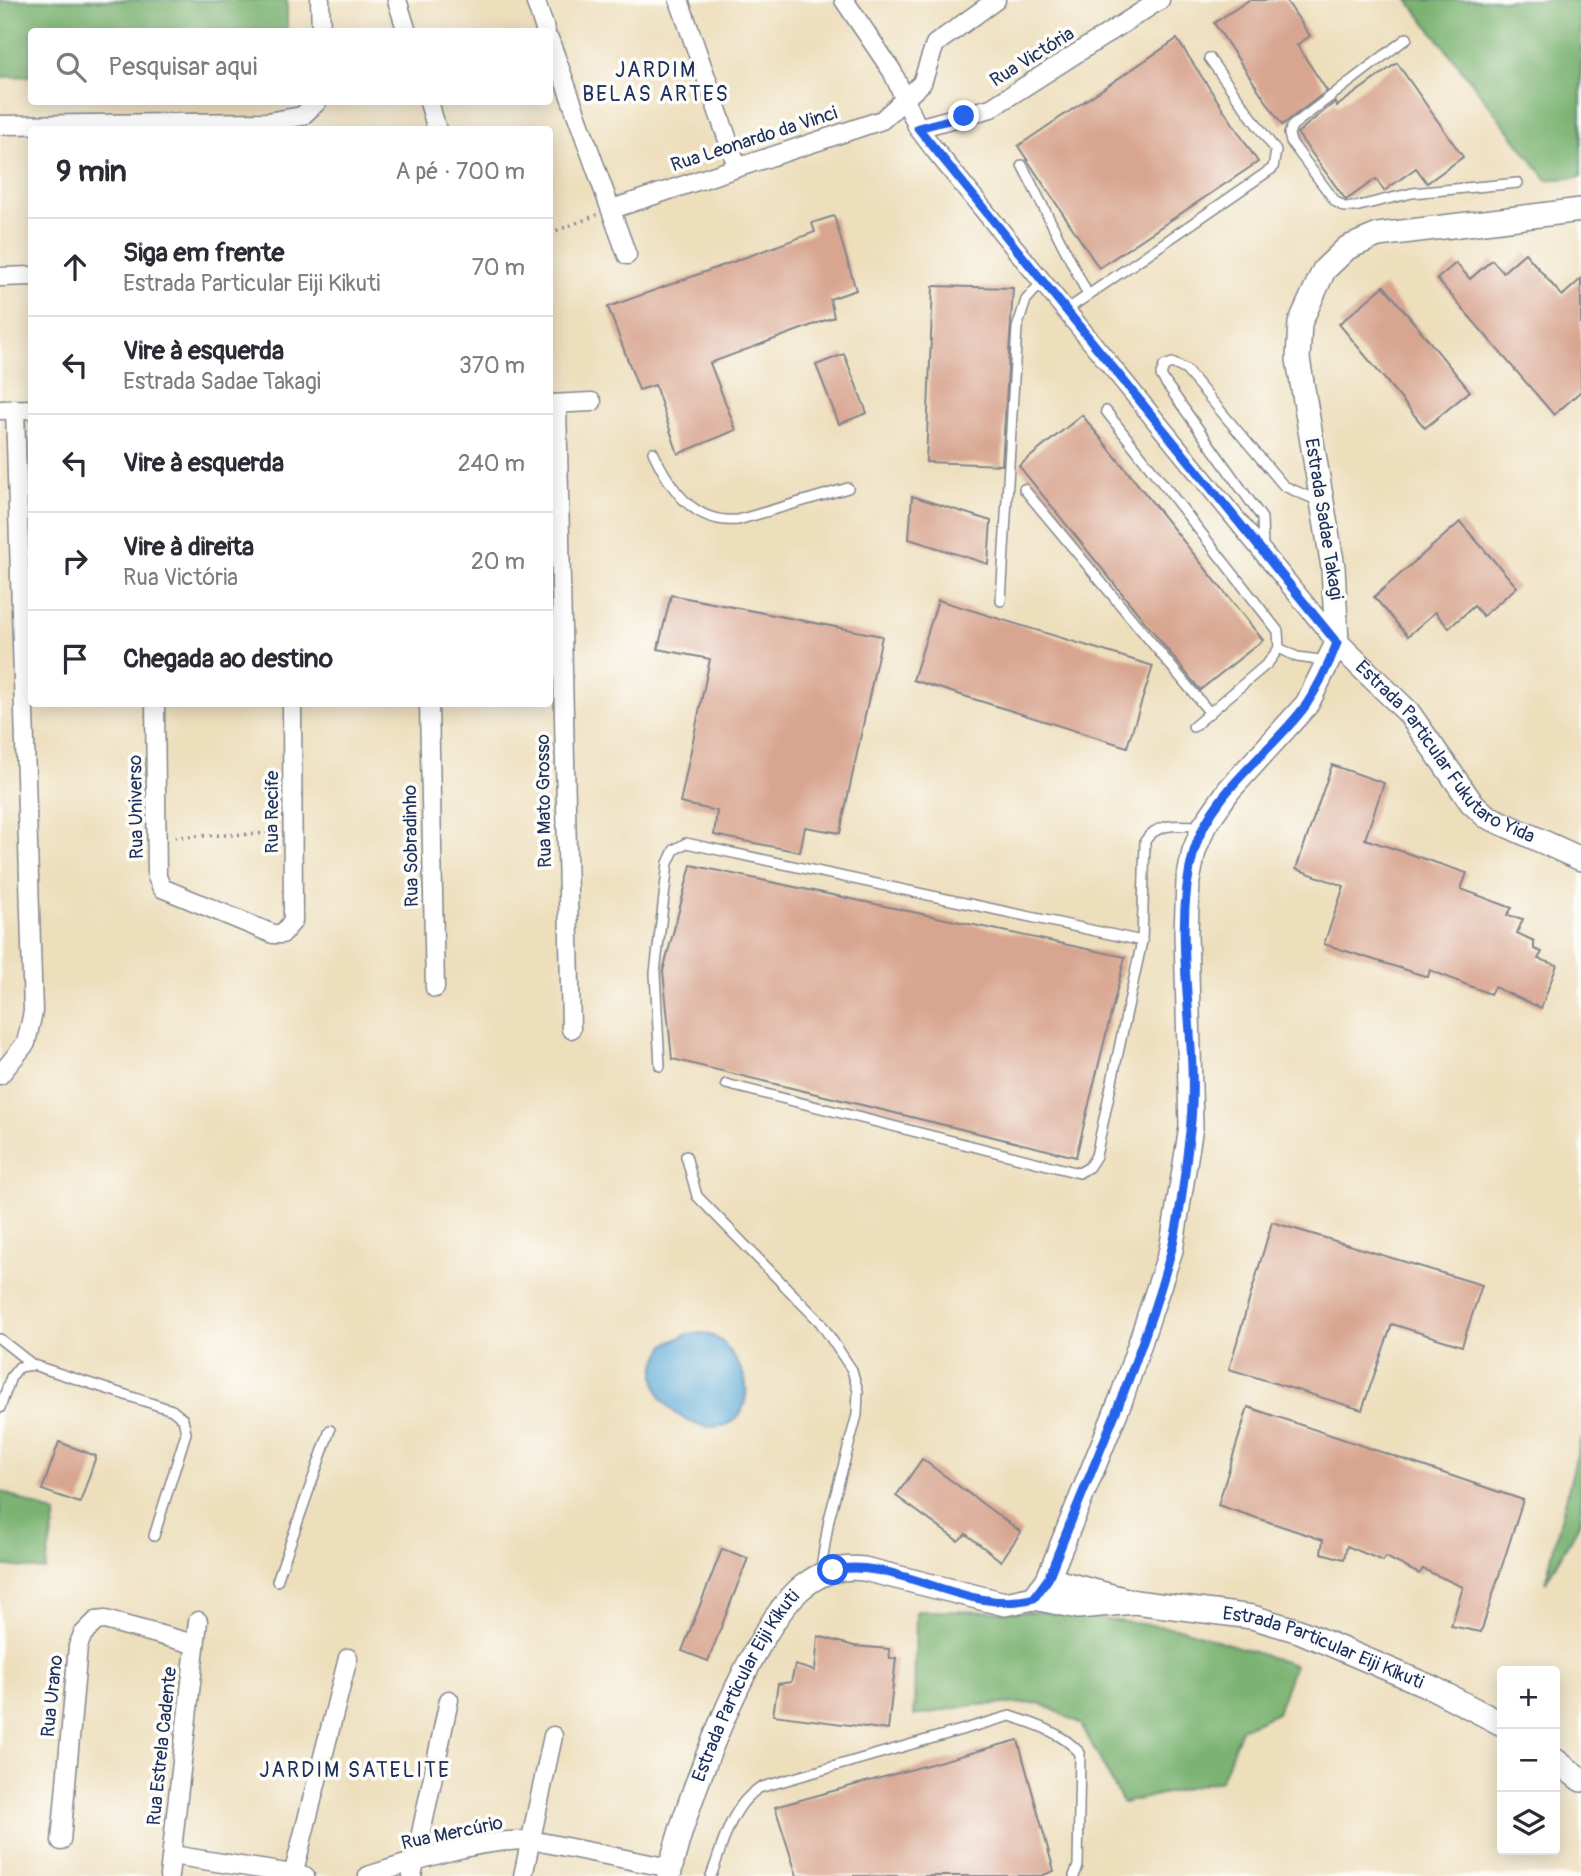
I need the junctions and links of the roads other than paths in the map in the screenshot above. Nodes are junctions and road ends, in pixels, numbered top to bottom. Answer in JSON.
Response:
{"nodes":[{"id":1,"x":320,"y":0,"type":"edge"},
{"id":2,"x":397,"y":0,"type":"edge"},
{"id":3,"x":535,"y":0,"type":"edge"},
{"id":4,"x":679,"y":0,"type":"edge"},
{"id":5,"x":844,"y":0,"type":"edge"},
{"id":6,"x":996,"y":0,"type":"edge"},
{"id":7,"x":1160,"y":0,"type":"edge"},
{"id":8,"x":321,"y":28,"type":"edge"},
{"id":9,"x":406,"y":28,"type":"edge"},
{"id":10,"x":545,"y":28,"type":"edge"},
{"id":11,"x":1407,"y":38,"type":"dead end"},
{"id":12,"x":553,"y":49,"type":"edge"},
{"id":13,"x":1209,"y":58,"type":"dead end"},
{"id":14,"x":904,"y":102,"type":"junction"},
{"id":15,"x":314,"y":105,"type":"edge"},
{"id":16,"x":430,"y":105,"type":"edge"},
{"id":17,"x":0,"y":125,"type":"edge"},
{"id":18,"x":436,"y":126,"type":"edge"},
{"id":19,"x":918,"y":128,"type":"junction"},
{"id":20,"x":1022,"y":165,"type":"dead end"},
{"id":21,"x":737,"y":166,"type":"junction"},
{"id":22,"x":1518,"y":183,"type":"dead end"},
{"id":23,"x":612,"y":209,"type":"junction"},
{"id":24,"x":1581,"y":210,"type":"edge"},
{"id":25,"x":627,"y":255,"type":"dead end"},
{"id":26,"x":28,"y":276,"type":"edge"},
{"id":27,"x":0,"y":277,"type":"edge"},
{"id":28,"x":1042,"y":282,"type":"junction"},
{"id":29,"x":1088,"y":295,"type":"junction"},
{"id":30,"x":1065,"y":311,"type":"junction"},
{"id":31,"x":592,"y":402,"type":"dead end"},
{"id":32,"x":553,"y":404,"type":"edge"},
{"id":33,"x":15,"y":409,"type":"edge"},
{"id":34,"x":1106,"y":411,"type":"dead end"},
{"id":35,"x":653,"y":452,"type":"dead end"},
{"id":36,"x":848,"y":488,"type":"dead end"},
{"id":37,"x":1024,"y":489,"type":"dead end"},
{"id":38,"x":1322,"y":502,"type":"junction"},
{"id":39,"x":1263,"y":553,"type":"junction"},
{"id":40,"x":1001,"y":601,"type":"dead end"},
{"id":41,"x":1279,"y":648,"type":"junction"},
{"id":42,"x":1333,"y":652,"type":"junction"},
{"id":43,"x":155,"y":707,"type":"edge"},
{"id":44,"x":292,"y":707,"type":"edge"},
{"id":45,"x":429,"y":707,"type":"edge"},
{"id":46,"x":1210,"y":713,"type":"junction"},
{"id":47,"x":1193,"y":727,"type":"dead end"},
{"id":48,"x":1204,"y":826,"type":"junction"},
{"id":49,"x":1581,"y":859,"type":"edge"},
{"id":50,"x":293,"y":920,"type":"joint"},
{"id":51,"x":1142,"y":941,"type":"junction"},
{"id":52,"x":435,"y":988,"type":"dead end"},
{"id":53,"x":571,"y":1029,"type":"dead end"},
{"id":54,"x":660,"y":1066,"type":"dead end"},
{"id":55,"x":0,"y":1075,"type":"edge"},
{"id":56,"x":726,"y":1084,"type":"dead end"},
{"id":57,"x":686,"y":1156,"type":"dead end"},
{"id":58,"x":0,"y":1339,"type":"edge"},
{"id":59,"x":33,"y":1365,"type":"junction"},
{"id":60,"x":0,"y":1408,"type":"edge"},
{"id":61,"x":330,"y":1430,"type":"dead end"},
{"id":62,"x":154,"y":1536,"type":"dead end"},
{"id":63,"x":820,"y":1575,"type":"junction"},
{"id":64,"x":1048,"y":1579,"type":"junction"},
{"id":65,"x":277,"y":1581,"type":"dead end"},
{"id":66,"x":1034,"y":1598,"type":"junction"},
{"id":67,"x":1135,"y":1602,"type":"junction"},
{"id":68,"x":198,"y":1621,"type":"dead end"},
{"id":69,"x":194,"y":1644,"type":"junction"},
{"id":70,"x":348,"y":1658,"type":"dead end"},
{"id":71,"x":449,"y":1700,"type":"dead end"},
{"id":72,"x":1497,"y":1721,"type":"edge"},
{"id":73,"x":553,"y":1736,"type":"dead end"},
{"id":74,"x":1560,"y":1764,"type":"edge"},
{"id":75,"x":1581,"y":1780,"type":"edge"},
{"id":76,"x":531,"y":1840,"type":"junction"},
{"id":77,"x":61,"y":1841,"type":"dead end"},
{"id":78,"x":172,"y":1854,"type":"junction"},
{"id":79,"x":413,"y":1868,"type":"edge"},
{"id":80,"x":669,"y":1872,"type":"edge"},
{"id":81,"x":299,"y":1875,"type":"edge"},
{"id":82,"x":169,"y":1876,"type":"edge"},
{"id":83,"x":368,"y":1876,"type":"edge"},
{"id":84,"x":523,"y":1876,"type":"edge"},
{"id":85,"x":710,"y":1876,"type":"edge"},
{"id":86,"x":1074,"y":1876,"type":"edge"}],
"edges":[{"from":1,"to":8,"type":"street"},
{"from":2,"to":9,"type":"street"},
{"from":3,"to":10,"type":"street"},
{"from":4,"to":21,"type":"street"},
{"from":5,"to":14,"type":"street","name":"Estrada Particular Fukutaro Yida"},
{"from":6,"to":14,"type":"street"},
{"from":7,"to":19,"type":"street","name":"Rua Victória"},
{"from":11,"to":22,"type":"lane"},
{"from":12,"to":23,"type":"street"},
{"from":13,"to":29,"type":"lane"},
{"from":14,"to":19,"type":"street","name":"Estrada Particular Fukutaro Yida"},
{"from":14,"to":21,"type":"street","name":"Rua Leonardo da Vinci"},
{"from":15,"to":17,"type":"street"},
{"from":16,"to":18,"type":"street"},
{"from":19,"to":28,"type":"street","name":"Estrada Particular Fukutaro Yida"},
{"from":20,"to":29,"type":"lane"},
{"from":21,"to":23,"type":"street","name":"Rua Leonardo da Vinci"},
{"from":23,"to":25,"type":"street"},
{"from":24,"to":38,"type":"street","name":"Estrada Sadae Takagi"},
{"from":26,"to":27,"type":"street"},
{"from":28,"to":30,"type":"street","name":"Estrada Particular Fukutaro Yida"},
{"from":28,"to":40,"type":"lane"},
{"from":29,"to":30,"type":"lane"},
{"from":30,"to":39,"type":"street","name":"Estrada Particular Fukutaro Yida"},
{"from":31,"to":32,"type":"street"},
{"from":32,"to":53,"type":"street","name":"Rua Mato Grosso"},
{"from":33,"to":55,"type":"street"},
{"from":34,"to":41,"type":"lane"},
{"from":35,"to":36,"type":"lane"},
{"from":37,"to":46,"type":"lane"},
{"from":38,"to":39,"type":"lane"},
{"from":38,"to":42,"type":"street","name":"Estrada Sadae Takagi"},
{"from":39,"to":42,"type":"street","name":"Estrada Particular Fukutaro Yida"},
{"from":41,"to":42,"type":"lane"},
{"from":41,"to":46,"type":"lane"},
{"from":42,"to":48,"type":"street"},
{"from":42,"to":49,"type":"street","name":"Estrada Particular Fukutaro Yida"},
{"from":43,"to":50,"type":"street","name":"Rua Universo"},
{"from":44,"to":50,"type":"street","name":"Rua Recife"},
{"from":45,"to":52,"type":"street","name":"Rua Sobradinho"},
{"from":46,"to":47,"type":"lane"},
{"from":48,"to":51,"type":"lane"},
{"from":48,"to":64,"type":"street"},
{"from":51,"to":54,"type":"lane"},
{"from":51,"to":56,"type":"lane"},
{"from":57,"to":63,"type":"lane"},
{"from":58,"to":59,"type":"lane"},
{"from":59,"to":60,"type":"lane"},
{"from":59,"to":62,"type":"lane"},
{"from":61,"to":65,"type":"lane"},
{"from":63,"to":66,"type":"street","name":"Estrada Particular Eiji Kikuti"},
{"from":63,"to":80,"type":"street","name":"Estrada Particular Eiji Kikuti"},
{"from":64,"to":66,"type":"street"},
{"from":64,"to":67,"type":"street","name":"Estrada Particular Eiji Kikuti"},
{"from":66,"to":67,"type":"street","name":"Estrada Particular Eiji Kikuti"},
{"from":67,"to":72,"type":"street","name":"Estrada Particular Eiji Kikuti"},
{"from":68,"to":69,"type":"street","name":"Rua Estrela Cadente"},
{"from":69,"to":77,"type":"street","name":"Rua Urano"},
{"from":69,"to":78,"type":"street","name":"Rua Estrela Cadente"},
{"from":70,"to":81,"type":"street"},
{"from":71,"to":79,"type":"street"},
{"from":73,"to":76,"type":"street"},
{"from":74,"to":75,"type":"street"},
{"from":76,"to":79,"type":"street","name":"Rua Mercúrio"},
{"from":76,"to":80,"type":"street","name":"Rua Mercúrio"},
{"from":76,"to":84,"type":"street"},
{"from":78,"to":81,"type":"street"},
{"from":78,"to":82,"type":"street","name":"Rua Estrela Cadente"},
{"from":79,"to":83,"type":"street","name":"Rua Mercúrio"},
{"from":85,"to":86,"type":"lane"}]}
